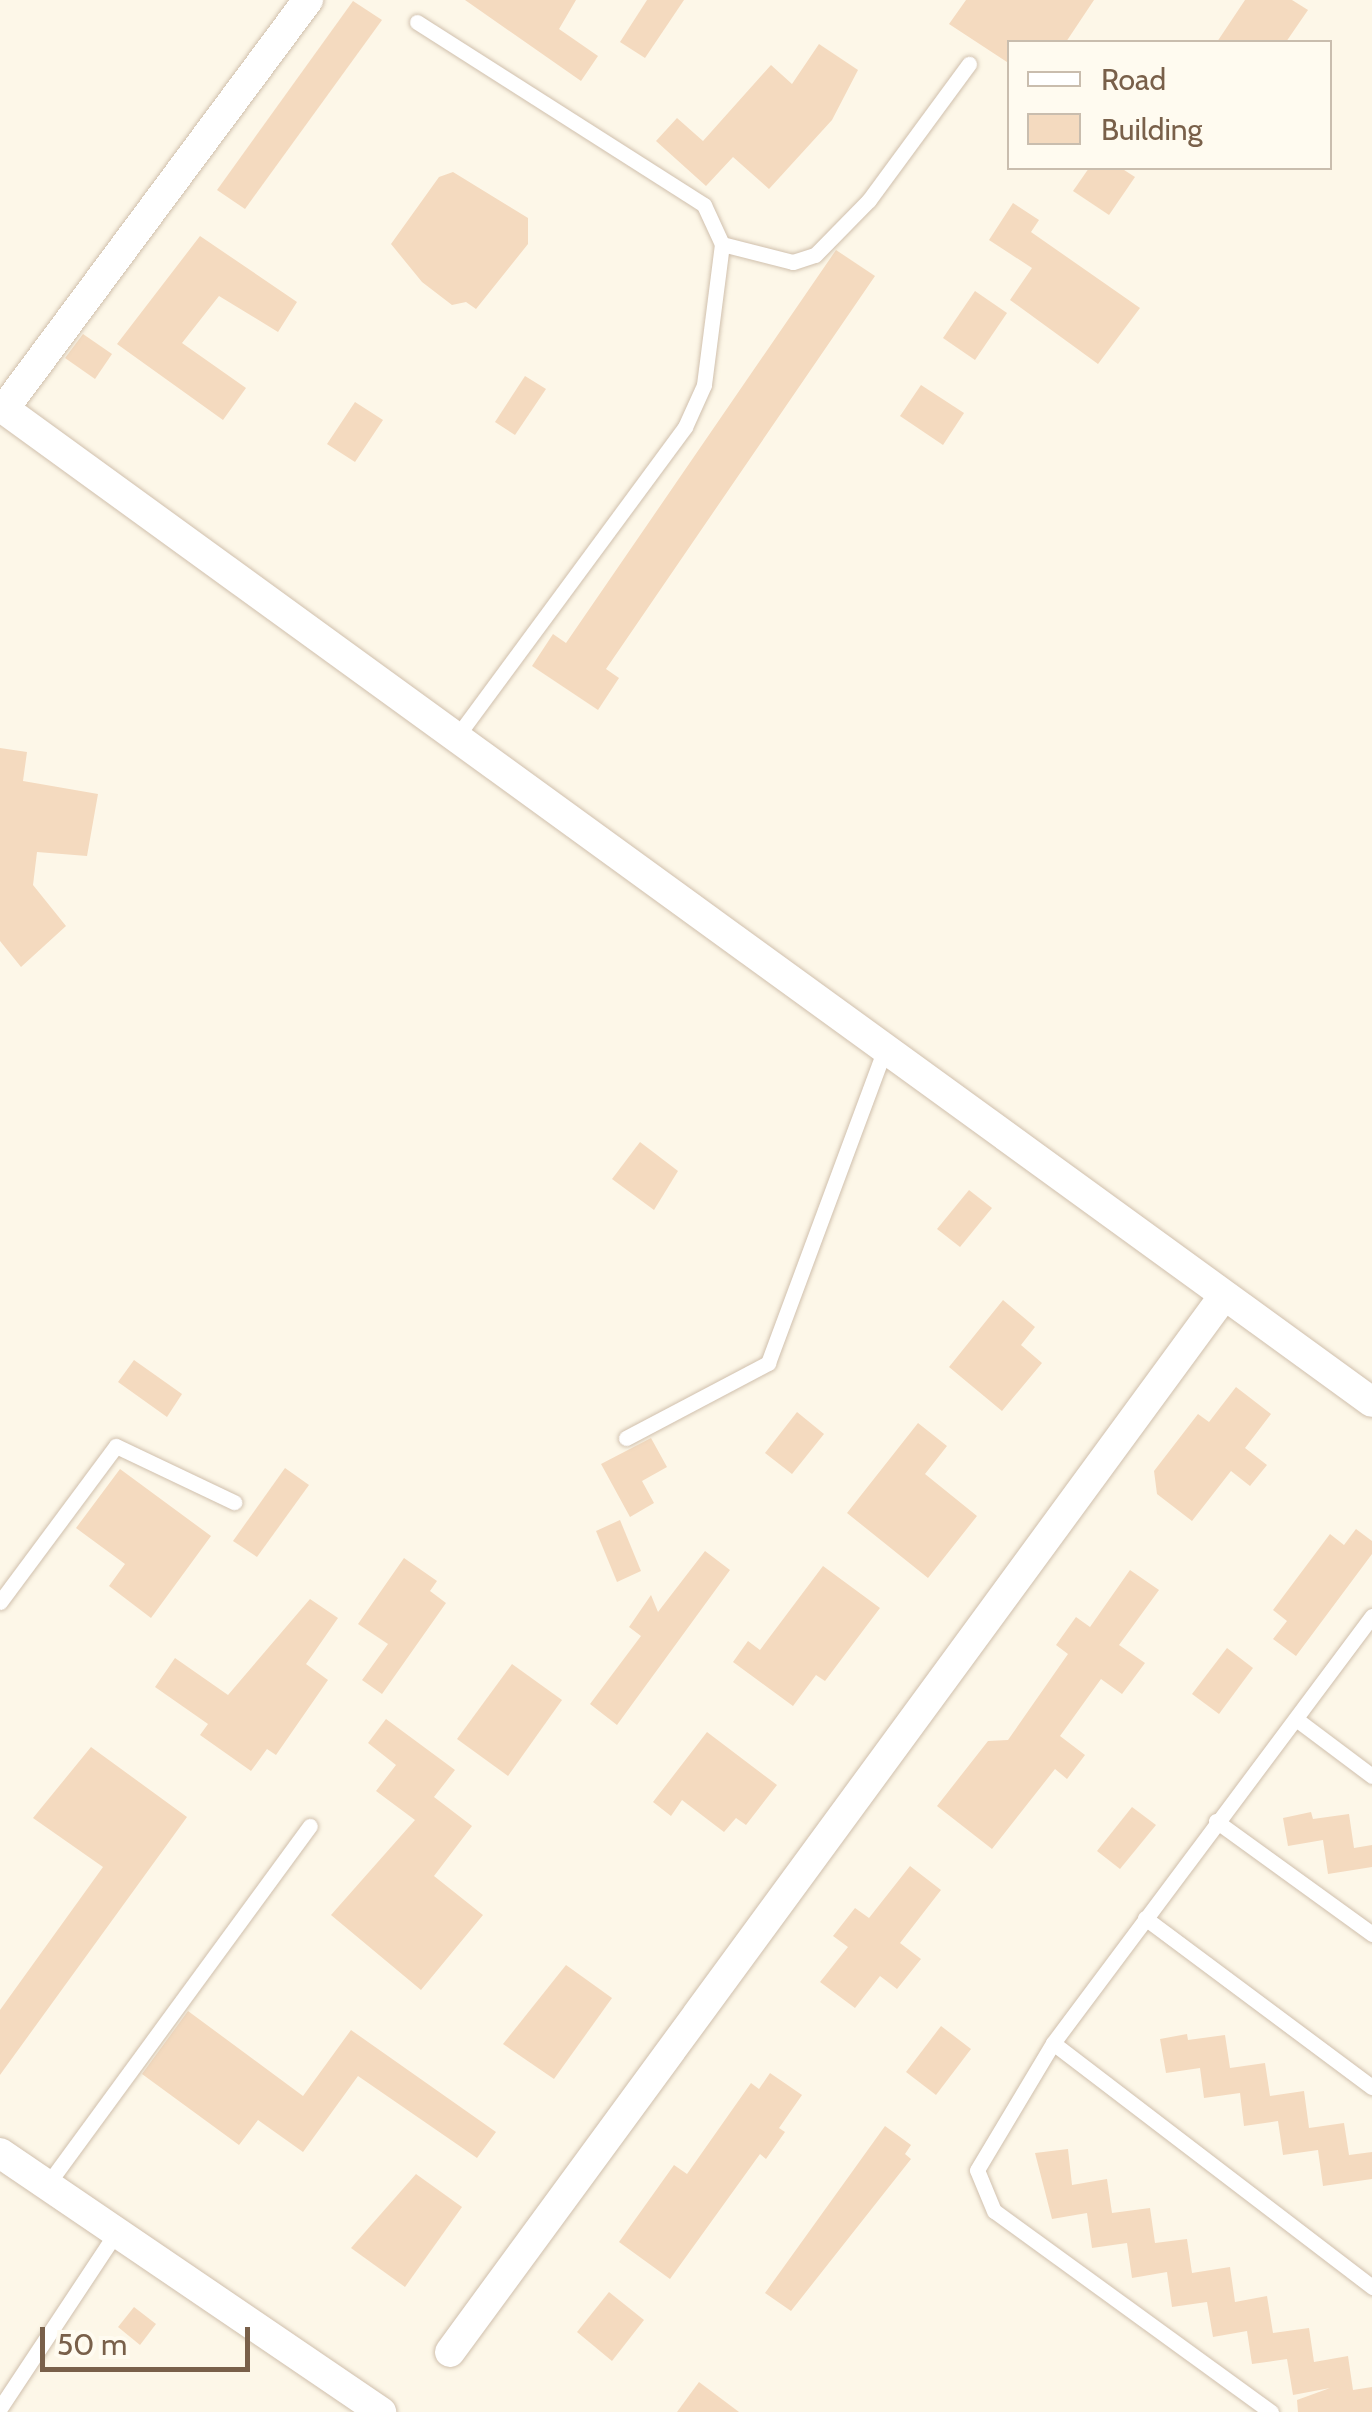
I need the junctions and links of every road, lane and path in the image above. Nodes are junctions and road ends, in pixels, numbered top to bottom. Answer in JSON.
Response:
{"nodes":[{"id":1,"x":308,"y":0,"type":"edge"},
{"id":2,"x":418,"y":22,"type":"dead end"},
{"id":3,"x":969,"y":64,"type":"dead end"},
{"id":4,"x":722,"y":244,"type":"junction"},
{"id":5,"x":2,"y":407,"type":"edge"},
{"id":6,"x":457,"y":736,"type":"junction"},
{"id":7,"x":886,"y":1045,"type":"junction"},
{"id":8,"x":1222,"y":1297,"type":"junction"},
{"id":9,"x":1372,"y":1402,"type":"edge"},
{"id":10,"x":626,"y":1438,"type":"dead end"},
{"id":11,"x":234,"y":1502,"type":"dead end"},
{"id":12,"x":0,"y":1602,"type":"edge"},
{"id":13,"x":1370,"y":1623,"type":"edge"},
{"id":14,"x":1296,"y":1718,"type":"junction"},
{"id":15,"x":1372,"y":1776,"type":"edge"},
{"id":16,"x":1216,"y":1821,"type":"junction"},
{"id":17,"x":310,"y":1826,"type":"dead end"},
{"id":18,"x":1145,"y":1918,"type":"junction"},
{"id":19,"x":1372,"y":1934,"type":"edge"},
{"id":20,"x":1053,"y":2043,"type":"junction"},
{"id":21,"x":1372,"y":2087,"type":"edge"},
{"id":22,"x":0,"y":2153,"type":"edge"},
{"id":23,"x":47,"y":2185,"type":"junction"},
{"id":24,"x":117,"y":2230,"type":"junction"},
{"id":25,"x":1372,"y":2287,"type":"edge"},
{"id":26,"x":450,"y":2352,"type":"dead end"},
{"id":27,"x":0,"y":2408,"type":"edge"},
{"id":28,"x":381,"y":2412,"type":"edge"},
{"id":29,"x":1271,"y":2412,"type":"edge"}],
"edges":[{"from":1,"to":5,"type":"street"},
{"from":2,"to":4,"type":"lane"},
{"from":3,"to":4,"type":"lane"},
{"from":4,"to":6,"type":"lane"},
{"from":5,"to":6,"type":"street"},
{"from":6,"to":7,"type":"street"},
{"from":7,"to":8,"type":"street"},
{"from":7,"to":10,"type":"lane"},
{"from":8,"to":9,"type":"street"},
{"from":8,"to":26,"type":"street"},
{"from":11,"to":12,"type":"lane"},
{"from":13,"to":14,"type":"lane"},
{"from":14,"to":15,"type":"lane"},
{"from":14,"to":16,"type":"lane"},
{"from":16,"to":18,"type":"lane"},
{"from":16,"to":19,"type":"lane"},
{"from":17,"to":23,"type":"lane"},
{"from":18,"to":20,"type":"lane"},
{"from":18,"to":21,"type":"lane"},
{"from":20,"to":25,"type":"lane"},
{"from":20,"to":29,"type":"lane"},
{"from":22,"to":23,"type":"street"},
{"from":23,"to":24,"type":"street"},
{"from":24,"to":27,"type":"lane"},
{"from":24,"to":28,"type":"street"}]}
